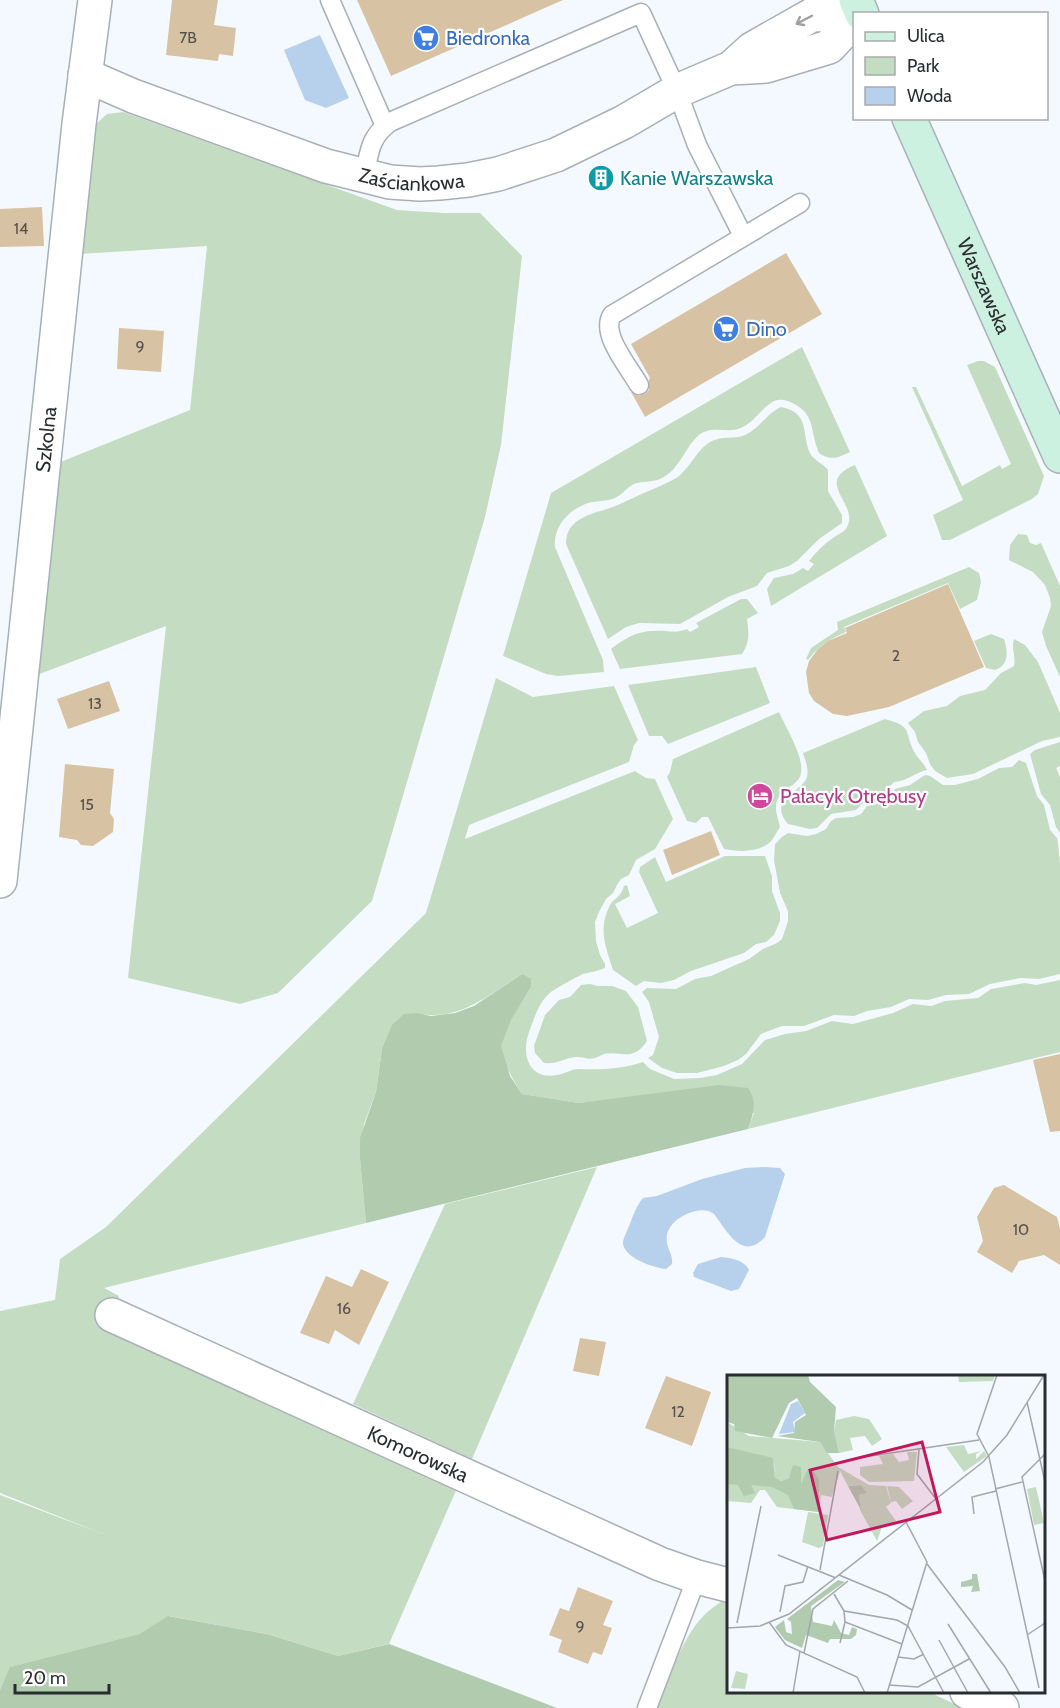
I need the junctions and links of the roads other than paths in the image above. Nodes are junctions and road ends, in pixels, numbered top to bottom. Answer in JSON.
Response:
{"nodes":[{"id":1,"x":95,"y":0,"type":"edge"},
{"id":2,"x":330,"y":0,"type":"edge"},
{"id":3,"x":638,"y":7,"type":"edge"},
{"id":4,"x":853,"y":12,"type":"edge"},
{"id":5,"x":85,"y":75,"type":"junction"},
{"id":6,"x":677,"y":92,"type":"junction"},
{"id":7,"x":910,"y":120,"type":"edge"},
{"id":8,"x":385,"y":126,"type":"junction"},
{"id":9,"x":364,"y":176,"type":"junction"},
{"id":10,"x":800,"y":203,"type":"dead end"},
{"id":11,"x":743,"y":236,"type":"junction"},
{"id":12,"x":639,"y":385,"type":"dead end"},
{"id":13,"x":1060,"y":456,"type":"edge"},
{"id":14,"x":0,"y":880,"type":"edge"},
{"id":15,"x":112,"y":1315,"type":"dead end"},
{"id":16,"x":697,"y":1577,"type":"junction"},
{"id":17,"x":727,"y":1584,"type":"edge"},
{"id":18,"x":969,"y":1693,"type":"edge"},
{"id":19,"x":646,"y":1708,"type":"edge"},
{"id":20,"x":1002,"y":1708,"type":"edge"}],
"edges":[{"from":1,"to":5,"type":"street","name":"Szkolna"},
{"from":2,"to":8,"type":"lane"},
{"from":3,"to":6,"type":"lane"},
{"from":3,"to":8,"type":"lane"},
{"from":4,"to":6,"type":"street","name":"Zaściankowa"},
{"from":5,"to":9,"type":"street","name":"Zaściankowa"},
{"from":5,"to":14,"type":"street","name":"Szkolna"},
{"from":6,"to":9,"type":"street","name":"Zaściankowa"},
{"from":6,"to":11,"type":"lane"},
{"from":7,"to":13,"type":"main road","name":"Warszawska"},
{"from":8,"to":9,"type":"lane"},
{"from":10,"to":11,"type":"lane"},
{"from":11,"to":12,"type":"lane"},
{"from":15,"to":16,"type":"street","name":"Komorowska"},
{"from":16,"to":17,"type":"street","name":"Komorowska"},
{"from":16,"to":19,"type":"lane"},
{"from":18,"to":20,"type":"street"}]}
